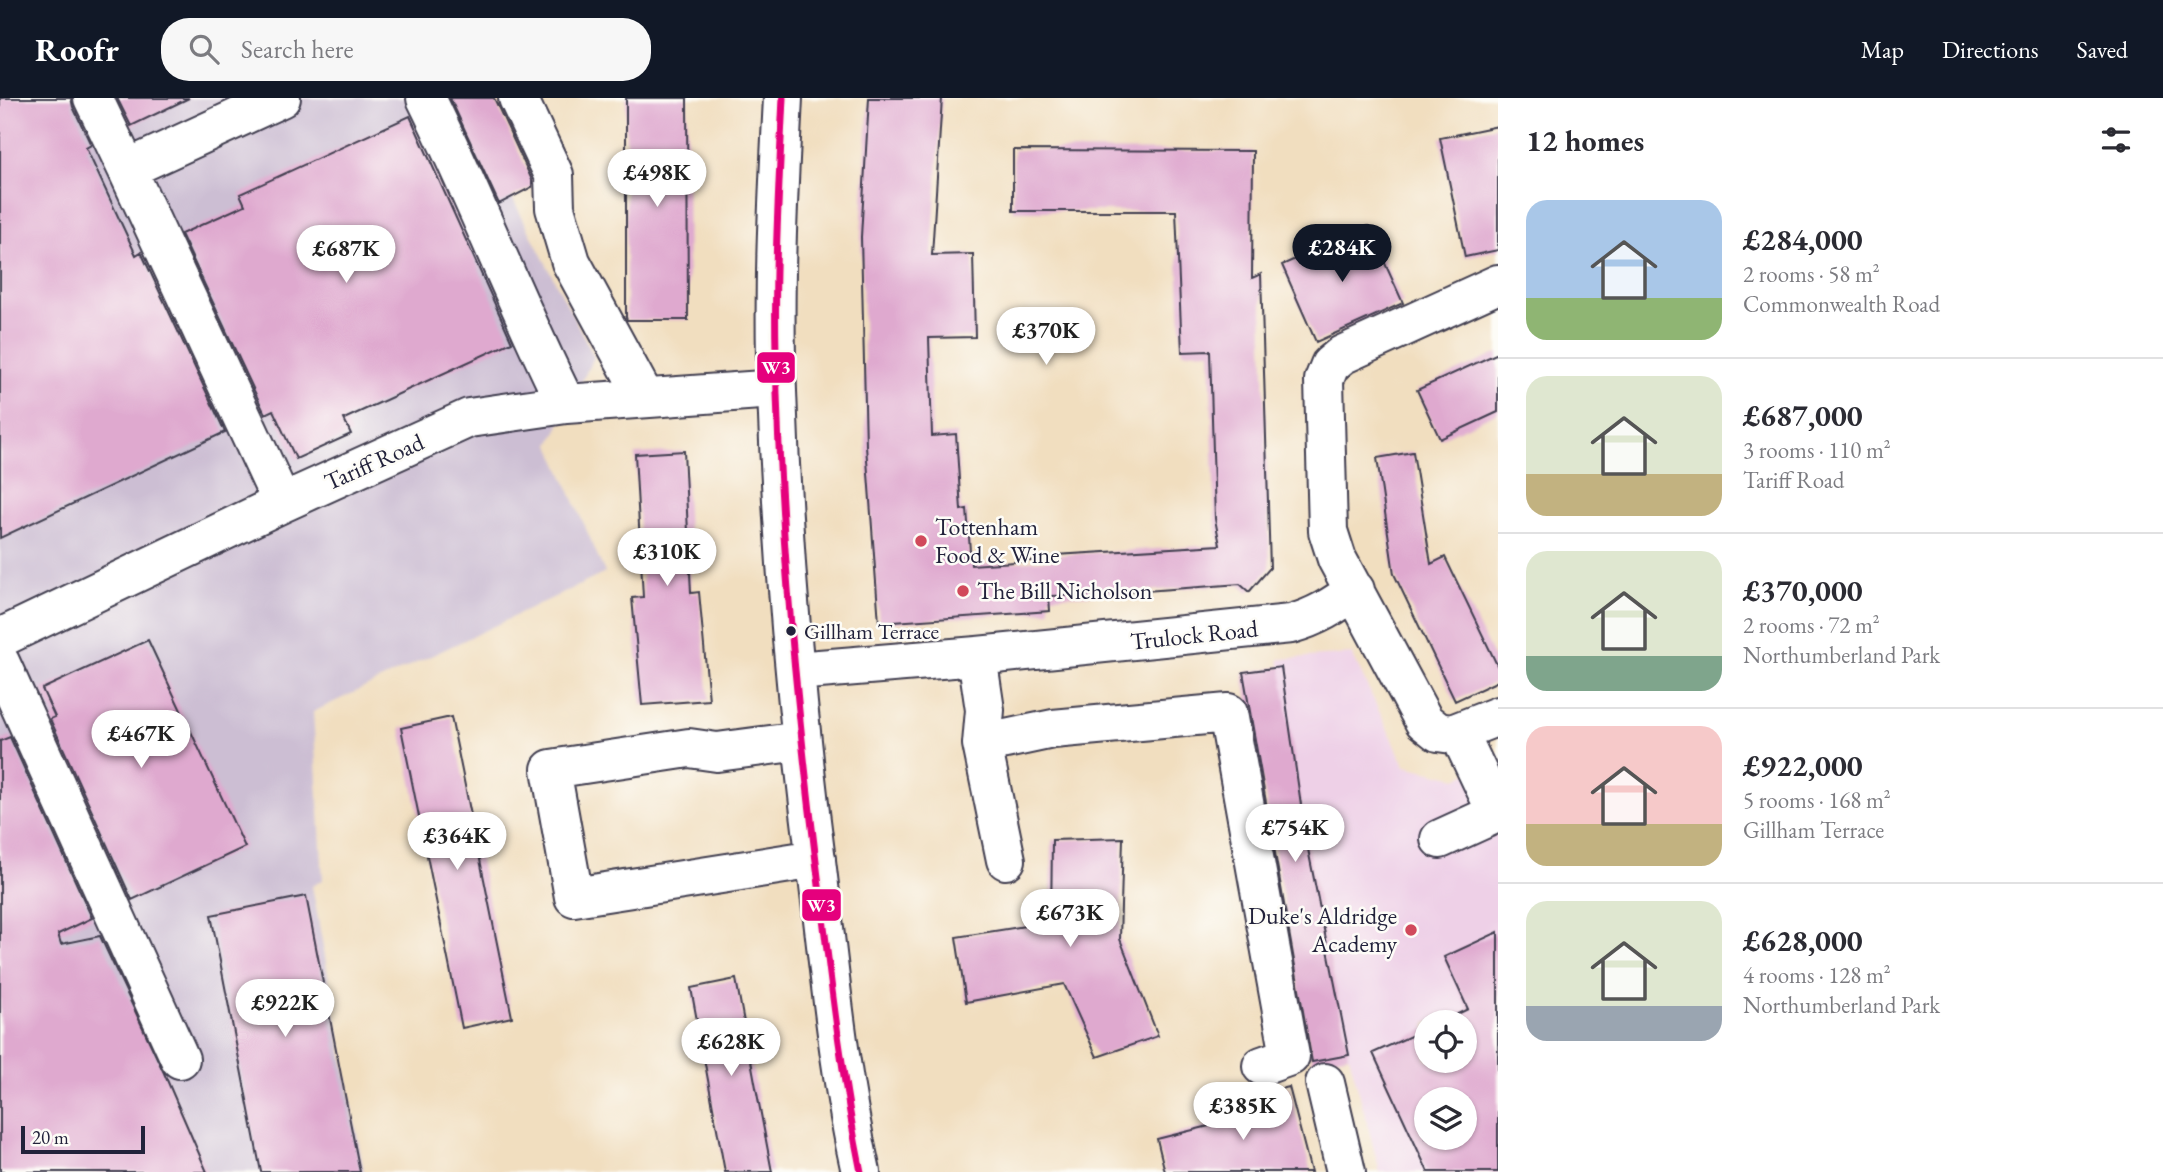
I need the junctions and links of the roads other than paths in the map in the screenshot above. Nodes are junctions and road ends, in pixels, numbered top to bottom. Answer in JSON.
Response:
{"nodes":[{"id":1,"x":93,"y":98,"type":"edge"},
{"id":2,"x":281,"y":98,"type":"edge"},
{"id":3,"x":426,"y":98,"type":"edge"},
{"id":4,"x":518,"y":98,"type":"edge"},
{"id":5,"x":783,"y":98,"type":"edge"},
{"id":6,"x":127,"y":169,"type":"junction"},
{"id":7,"x":1498,"y":284,"type":"edge"},
{"id":8,"x":776,"y":389,"type":"junction"},
{"id":9,"x":645,"y":398,"type":"junction"},
{"id":10,"x":566,"y":404,"type":"junction"},
{"id":11,"x":282,"y":503,"type":"junction"},
{"id":12,"x":1355,"y":590,"type":"junction"},
{"id":13,"x":0,"y":638,"type":"edge"},
{"id":14,"x":977,"y":656,"type":"junction"},
{"id":15,"x":0,"y":662,"type":"edge"},
{"id":16,"x":795,"y":671,"type":"junction"},
{"id":17,"x":1498,"y":716,"type":"edge"},
{"id":18,"x":1459,"y":733,"type":"junction"},
{"id":19,"x":801,"y":741,"type":"junction"},
{"id":20,"x":982,"y":744,"type":"junction"},
{"id":21,"x":1440,"y":839,"type":"dead end"},
{"id":22,"x":816,"y":859,"type":"junction"},
{"id":23,"x":1006,"y":860,"type":"dead end"},
{"id":24,"x":180,"y":1059,"type":"dead end"},
{"id":25,"x":1262,"y":1066,"type":"dead end"},
{"id":26,"x":1325,"y":1083,"type":"dead end"},
{"id":27,"x":861,"y":1172,"type":"edge"},
{"id":28,"x":1346,"y":1172,"type":"edge"}],
"edges":[{"from":1,"to":6,"type":"street"},
{"from":2,"to":6,"type":"street"},
{"from":3,"to":10,"type":"street"},
{"from":4,"to":9,"type":"street"},
{"from":5,"to":8,"type":"street"},
{"from":6,"to":11,"type":"street"},
{"from":7,"to":12,"type":"street"},
{"from":8,"to":9,"type":"street","name":"Tariff Road"},
{"from":8,"to":16,"type":"street"},
{"from":9,"to":10,"type":"street","name":"Tariff Road"},
{"from":10,"to":11,"type":"street","name":"Tariff Road"},
{"from":11,"to":13,"type":"street","name":"Tariff Road"},
{"from":12,"to":14,"type":"street","name":"Trulock Road"},
{"from":12,"to":18,"type":"street"},
{"from":14,"to":16,"type":"street","name":"Trulock Road"},
{"from":14,"to":20,"type":"street"},
{"from":15,"to":24,"type":"street"},
{"from":16,"to":19,"type":"street"},
{"from":17,"to":18,"type":"street"},
{"from":18,"to":21,"type":"street"},
{"from":19,"to":22,"type":"street"},
{"from":19,"to":22,"type":"street"},
{"from":20,"to":23,"type":"street"},
{"from":20,"to":25,"type":"street"},
{"from":22,"to":27,"type":"street"},
{"from":26,"to":28,"type":"street"}]}
